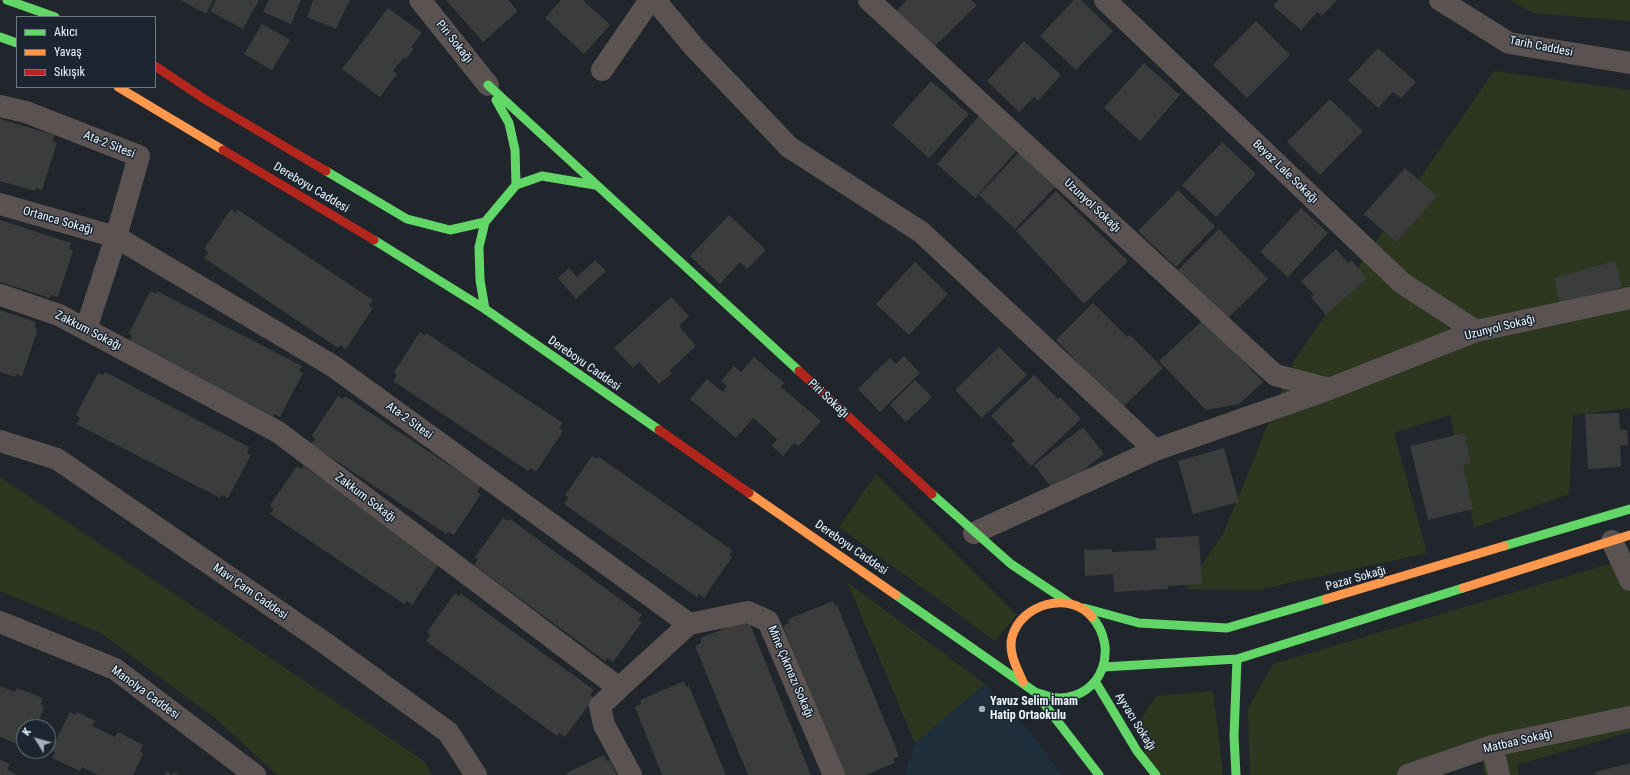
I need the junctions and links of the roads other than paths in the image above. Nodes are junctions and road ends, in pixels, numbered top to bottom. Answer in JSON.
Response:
{"nodes":[{"id":1,"x":7,"y":0,"type":"edge"},
{"id":2,"x":420,"y":0,"type":"edge"},
{"id":3,"x":650,"y":0,"type":"edge"},
{"id":4,"x":655,"y":0,"type":"edge"},
{"id":5,"x":869,"y":0,"type":"edge"},
{"id":6,"x":1105,"y":0,"type":"edge"},
{"id":7,"x":1440,"y":0,"type":"edge"},
{"id":8,"x":52,"y":16,"type":"edge"},
{"id":9,"x":0,"y":37,"type":"edge"},
{"id":10,"x":16,"y":43,"type":"edge"},
{"id":11,"x":1630,"y":63,"type":"edge"},
{"id":12,"x":156,"y":67,"type":"edge"},
{"id":13,"x":602,"y":70,"type":"dead end"},
{"id":14,"x":488,"y":85,"type":"junction"},
{"id":15,"x":120,"y":88,"type":"edge"},
{"id":16,"x":0,"y":106,"type":"edge"},
{"id":17,"x":516,"y":185,"type":"junction"},
{"id":18,"x":596,"y":186,"type":"junction"},
{"id":19,"x":0,"y":204,"type":"edge"},
{"id":20,"x":485,"y":222,"type":"junction"},
{"id":21,"x":116,"y":237,"type":"junction"},
{"id":22,"x":0,"y":295,"type":"edge"},
{"id":23,"x":1630,"y":298,"type":"edge"},
{"id":24,"x":485,"y":310,"type":"junction"},
{"id":25,"x":86,"y":329,"type":"junction"},
{"id":26,"x":1476,"y":331,"type":"junction"},
{"id":27,"x":1329,"y":389,"type":"junction"},
{"id":28,"x":0,"y":442,"type":"edge"},
{"id":29,"x":1155,"y":450,"type":"junction"},
{"id":30,"x":1630,"y":509,"type":"edge"},
{"id":31,"x":974,"y":534,"type":"junction"},
{"id":32,"x":1621,"y":538,"type":"edge"},
{"id":33,"x":1630,"y":580,"type":"edge"},
{"id":34,"x":1068,"y":602,"type":"junction"},
{"id":35,"x":1084,"y":608,"type":"junction"},
{"id":36,"x":0,"y":622,"type":"edge"},
{"id":37,"x":689,"y":624,"type":"junction"},
{"id":38,"x":1237,"y":659,"type":"junction"},
{"id":39,"x":1104,"y":667,"type":"junction"},
{"id":40,"x":1095,"y":681,"type":"junction"},
{"id":41,"x":1023,"y":682,"type":"junction"},
{"id":42,"x":619,"y":688,"type":"junction"},
{"id":43,"x":1036,"y":692,"type":"junction"},
{"id":44,"x":1630,"y":718,"type":"edge"},
{"id":45,"x":1492,"y":746,"type":"junction"},
{"id":46,"x":255,"y":775,"type":"edge"},
{"id":47,"x":476,"y":775,"type":"edge"},
{"id":48,"x":631,"y":775,"type":"edge"},
{"id":49,"x":834,"y":775,"type":"edge"},
{"id":50,"x":1099,"y":775,"type":"edge"},
{"id":51,"x":1156,"y":775,"type":"edge"},
{"id":52,"x":1236,"y":775,"type":"edge"},
{"id":53,"x":1408,"y":775,"type":"edge"},
{"id":54,"x":1499,"y":775,"type":"edge"}],
"edges":[{"from":1,"to":8,"type":"main road"},
{"from":2,"to":14,"type":"street","name":"Piri Sokağı"},
{"from":3,"to":13,"type":"street"},
{"from":4,"to":29,"type":"street"},
{"from":5,"to":27,"type":"street","name":"Uzunyol Sokağı"},
{"from":6,"to":26,"type":"street","name":"Beyaz Lale Sokağı"},
{"from":7,"to":11,"type":"street","name":"Tarih Caddesi"},
{"from":9,"to":10,"type":"main road"},
{"from":12,"to":20,"type":"main road","name":"Dereboyu Caddesi"},
{"from":14,"to":17,"type":"main road"},
{"from":14,"to":18,"type":"main road","name":"Piri Sokağı"},
{"from":15,"to":24,"type":"main road","name":"Dereboyu Caddesi"},
{"from":16,"to":21,"type":"street","name":"Ata-2 Sitesi"},
{"from":17,"to":18,"type":"main road"},
{"from":17,"to":20,"type":"main road"},
{"from":18,"to":31,"type":"main road","name":"Piri Sokağı"},
{"from":19,"to":21,"type":"street","name":"Ortanca Sokağı"},
{"from":20,"to":24,"type":"main road"},
{"from":21,"to":25,"type":"street","name":"Ata-2 Sitesi"},
{"from":21,"to":37,"type":"street","name":"Ata-2 Sitesi"},
{"from":22,"to":25,"type":"street","name":"Zakkum Sokağı"},
{"from":23,"to":26,"type":"street","name":"Uzunyol Sokağı"},
{"from":24,"to":41,"type":"main road","name":"Dereboyu Caddesi"},
{"from":25,"to":42,"type":"street","name":"Zakkum Sokağı"},
{"from":26,"to":27,"type":"street","name":"Uzunyol Sokağı"},
{"from":27,"to":29,"type":"street","name":"Uzunyol Sokağı"},
{"from":28,"to":47,"type":"street","name":"Mavi Çam Caddesi"},
{"from":29,"to":31,"type":"street","name":"Uzunyol Sokağı"},
{"from":30,"to":35,"type":"main road","name":"Pazar Sokağı"},
{"from":31,"to":34,"type":"main road","name":"Piri Sokağı"},
{"from":32,"to":33,"type":"street"},
{"from":32,"to":38,"type":"main road"},
{"from":34,"to":35,"type":"main road","name":"Dereboyu Caddesi"},
{"from":34,"to":41,"type":"main road","name":"Dereboyu Caddesi"},
{"from":35,"to":39,"type":"main road","name":"Dereboyu Caddesi"},
{"from":36,"to":46,"type":"street","name":"Manolya Caddesi"},
{"from":37,"to":42,"type":"street"},
{"from":37,"to":49,"type":"street","name":"Mine Çıkmazı Sokağı"},
{"from":38,"to":39,"type":"main road"},
{"from":38,"to":52,"type":"main road"},
{"from":39,"to":40,"type":"main road","name":"Dereboyu Caddesi"},
{"from":40,"to":43,"type":"main road","name":"Dereboyu Caddesi"},
{"from":40,"to":51,"type":"main road","name":"Ayvacı Sokağı"},
{"from":41,"to":43,"type":"main road","name":"Dereboyu Caddesi"},
{"from":42,"to":48,"type":"street"},
{"from":43,"to":50,"type":"main road"},
{"from":44,"to":45,"type":"street","name":"Matbaa Sokağı"},
{"from":45,"to":53,"type":"street","name":"Matbaa Sokağı"},
{"from":45,"to":54,"type":"street"}]}
